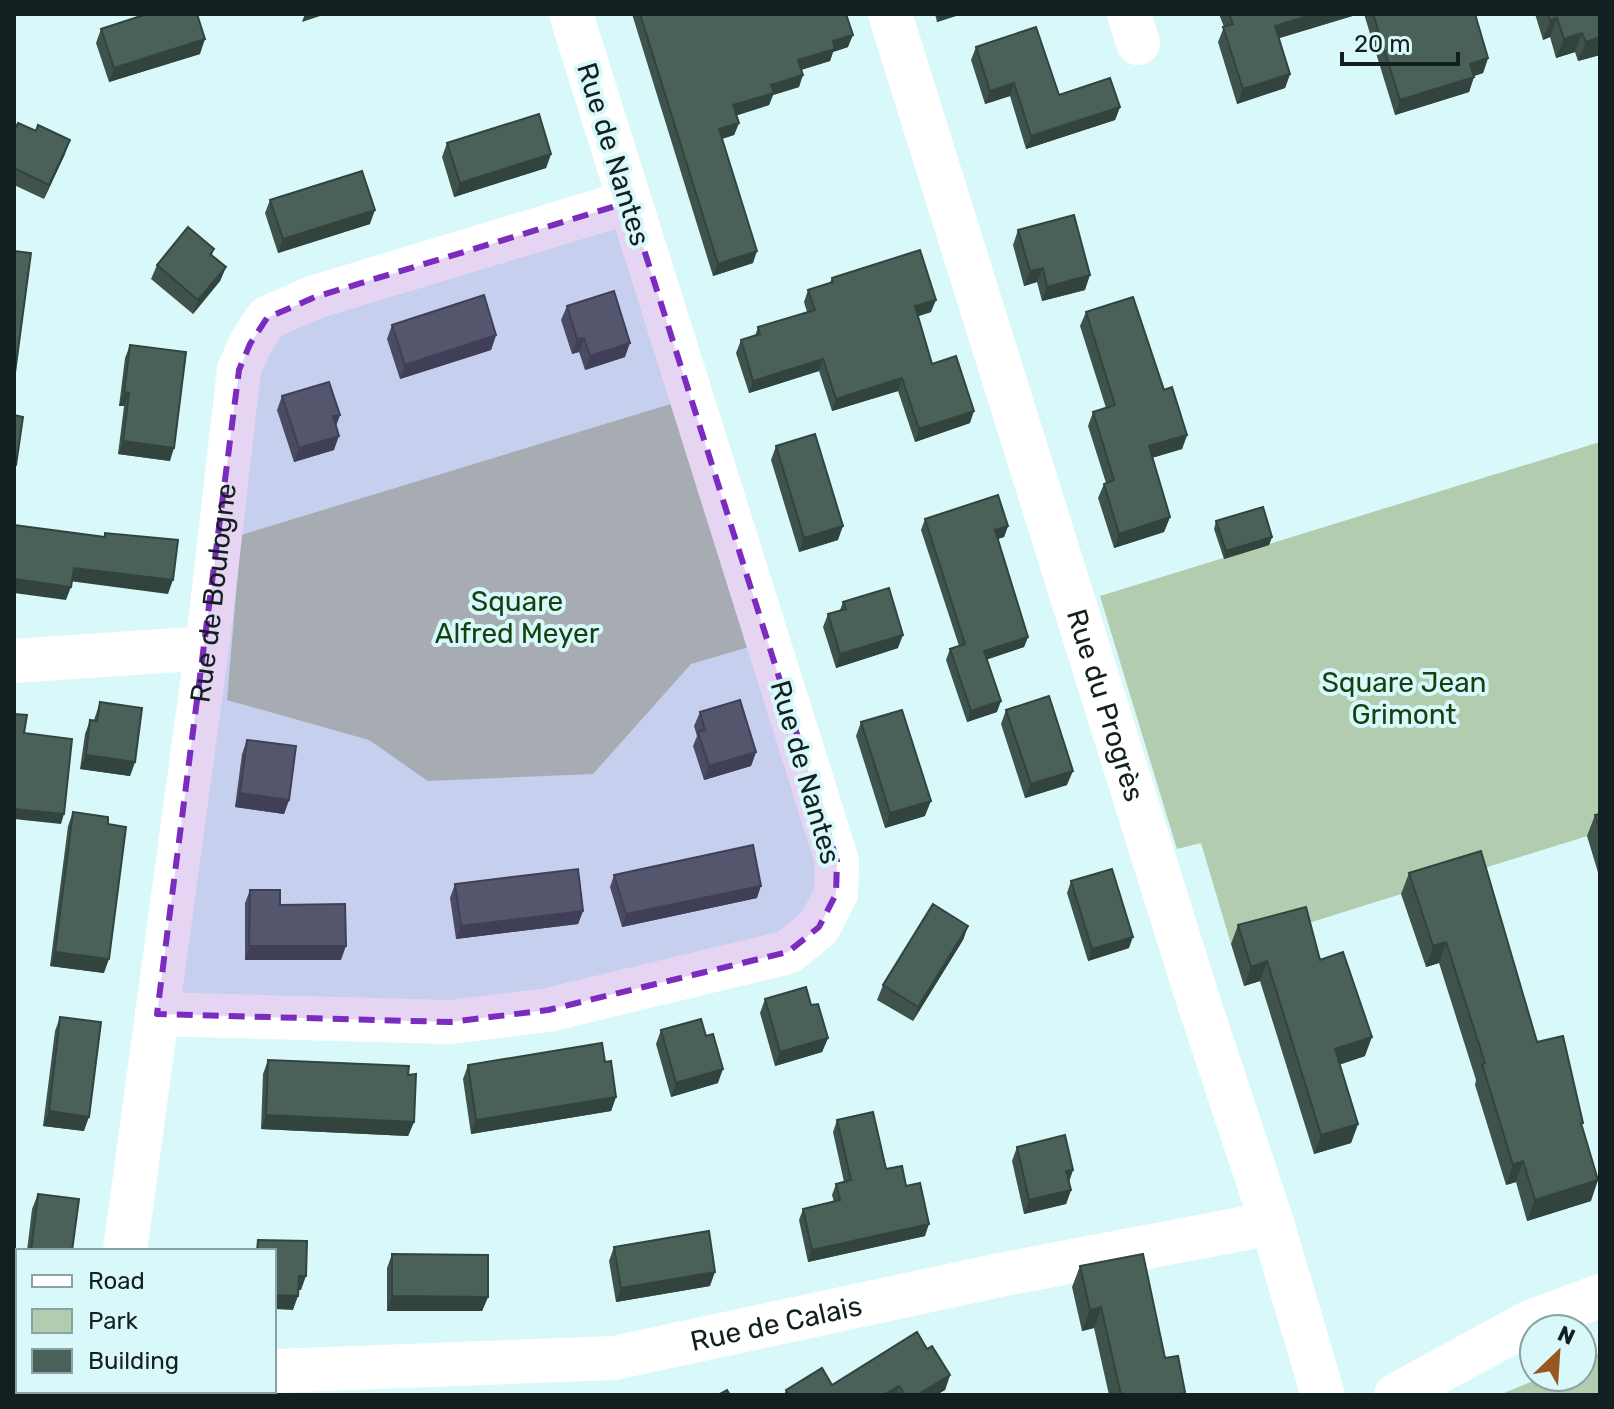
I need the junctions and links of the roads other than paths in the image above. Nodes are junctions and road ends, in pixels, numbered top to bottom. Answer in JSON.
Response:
{"nodes":[{"id":1,"x":571,"y":14,"type":"edge"},
{"id":2,"x":890,"y":14,"type":"edge"},
{"id":3,"x":629,"y":202,"type":"junction"},
{"id":4,"x":207,"y":648,"type":"junction"},
{"id":5,"x":14,"y":661,"type":"edge"},
{"id":6,"x":157,"y":1014,"type":"junction"},
{"id":7,"x":1272,"y":1223,"type":"junction"},
{"id":8,"x":125,"y":1249,"type":"edge"},
{"id":9,"x":1600,"y":1296,"type":"edge"},
{"id":10,"x":276,"y":1371,"type":"edge"},
{"id":11,"x":1323,"y":1395,"type":"edge"},
{"id":12,"x":1396,"y":1395,"type":"edge"}],
"edges":[{"from":1,"to":3,"type":"street","name":"Rue de Nantes"},
{"from":2,"to":7,"type":"street","name":"Rue du Progrès"},
{"from":3,"to":4,"type":"street","name":"Rue de Boulogne"},
{"from":3,"to":6,"type":"street","name":"Rue de Nantes"},
{"from":4,"to":5,"type":"street"},
{"from":4,"to":6,"type":"street","name":"Rue de Boulogne"},
{"from":6,"to":8,"type":"street","name":"Rue de Boulogne"},
{"from":7,"to":10,"type":"street","name":"Rue de Calais"},
{"from":7,"to":11,"type":"street","name":"Rue du Progrès"},
{"from":9,"to":12,"type":"street"}]}
